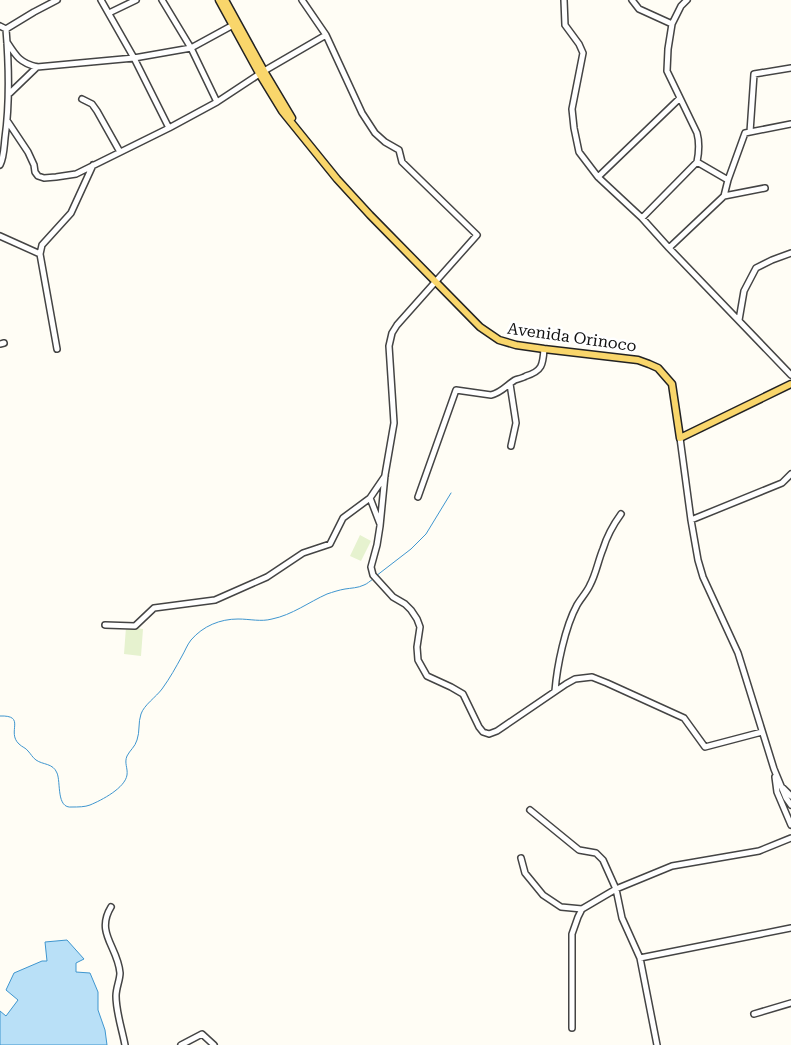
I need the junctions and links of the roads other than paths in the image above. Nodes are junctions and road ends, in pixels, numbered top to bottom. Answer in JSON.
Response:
{"nodes":[{"id":1,"x":57,"y":0,"type":"edge"},
{"id":2,"x":101,"y":0,"type":"edge"},
{"id":3,"x":136,"y":0,"type":"edge"},
{"id":4,"x":162,"y":0,"type":"edge"},
{"id":5,"x":219,"y":0,"type":"edge"},
{"id":6,"x":225,"y":0,"type":"edge"},
{"id":7,"x":302,"y":0,"type":"edge"},
{"id":8,"x":564,"y":0,"type":"edge"},
{"id":9,"x":632,"y":0,"type":"edge"},
{"id":10,"x":687,"y":0,"type":"edge"},
{"id":11,"x":109,"y":13,"type":"junction"},
{"id":12,"x":235,"y":24,"type":"junction"},
{"id":13,"x":672,"y":24,"type":"junction"},
{"id":14,"x":0,"y":26,"type":"edge"},
{"id":15,"x":6,"y":29,"type":"junction"},
{"id":16,"x":326,"y":35,"type":"junction"},
{"id":17,"x":7,"y":42,"type":"junction"},
{"id":18,"x":190,"y":48,"type":"junction"},
{"id":19,"x":134,"y":58,"type":"junction"},
{"id":20,"x":37,"y":67,"type":"junction"},
{"id":21,"x":791,"y":68,"type":"edge"},
{"id":22,"x":262,"y":73,"type":"junction"},
{"id":23,"x":10,"y":93,"type":"junction"},
{"id":24,"x":680,"y":98,"type":"junction"},
{"id":25,"x":82,"y":99,"type":"dead end"},
{"id":26,"x":217,"y":102,"type":"junction"},
{"id":27,"x":8,"y":122,"type":"junction"},
{"id":28,"x":791,"y":124,"type":"edge"},
{"id":29,"x":169,"y":128,"type":"junction"},
{"id":30,"x":750,"y":132,"type":"junction"},
{"id":31,"x":120,"y":152,"type":"junction"},
{"id":32,"x":697,"y":162,"type":"junction"},
{"id":33,"x":0,"y":165,"type":"edge"},
{"id":34,"x":94,"y":165,"type":"junction"},
{"id":35,"x":598,"y":177,"type":"junction"},
{"id":36,"x":728,"y":180,"type":"junction"},
{"id":37,"x":765,"y":188,"type":"dead end"},
{"id":38,"x":724,"y":196,"type":"junction"},
{"id":39,"x":642,"y":218,"type":"junction"},
{"id":40,"x":0,"y":236,"type":"edge"},
{"id":41,"x":669,"y":248,"type":"junction"},
{"id":42,"x":791,"y":253,"type":"edge"},
{"id":43,"x":40,"y":254,"type":"junction"},
{"id":44,"x":435,"y":282,"type":"junction"},
{"id":45,"x":739,"y":320,"type":"junction"},
{"id":46,"x":57,"y":349,"type":"dead end"},
{"id":47,"x":544,"y":349,"type":"junction"},
{"id":48,"x":791,"y":375,"type":"edge"},
{"id":49,"x":510,"y":384,"type":"junction"},
{"id":50,"x":791,"y":384,"type":"edge"},
{"id":51,"x":680,"y":438,"type":"junction"},
{"id":52,"x":511,"y":446,"type":"dead end"},
{"id":53,"x":791,"y":474,"type":"edge"},
{"id":54,"x":385,"y":475,"type":"junction"},
{"id":55,"x":418,"y":497,"type":"dead end"},
{"id":56,"x":370,"y":498,"type":"junction"},
{"id":57,"x":621,"y":514,"type":"dead end"},
{"id":58,"x":691,"y":520,"type":"junction"},
{"id":59,"x":380,"y":526,"type":"junction"},
{"id":60,"x":105,"y":625,"type":"dead end"},
{"id":61,"x":555,"y":691,"type":"junction"},
{"id":62,"x":762,"y":732,"type":"junction"},
{"id":63,"x":774,"y":769,"type":"junction"},
{"id":64,"x":789,"y":798,"type":"edge"},
{"id":65,"x":791,"y":805,"type":"edge"},
{"id":66,"x":530,"y":810,"type":"dead end"},
{"id":67,"x":791,"y":825,"type":"edge"},
{"id":68,"x":791,"y":838,"type":"edge"},
{"id":69,"x":521,"y":858,"type":"dead end"},
{"id":70,"x":616,"y":889,"type":"junction"},
{"id":71,"x":111,"y":907,"type":"dead end"},
{"id":72,"x":582,"y":909,"type":"junction"},
{"id":73,"x":791,"y":928,"type":"edge"},
{"id":74,"x":640,"y":958,"type":"junction"},
{"id":75,"x":791,"y":1003,"type":"edge"},
{"id":76,"x":754,"y":1014,"type":"dead end"},
{"id":77,"x":572,"y":1028,"type":"dead end"},
{"id":78,"x":125,"y":1045,"type":"edge"},
{"id":79,"x":181,"y":1045,"type":"edge"},
{"id":80,"x":214,"y":1045,"type":"edge"},
{"id":81,"x":657,"y":1045,"type":"edge"}],
"edges":[{"from":1,"to":15,"type":"street"},
{"from":2,"to":11,"type":"street"},
{"from":3,"to":11,"type":"street"},
{"from":4,"to":18,"type":"street"},
{"from":5,"to":12,"type":"main road","name":"Avenida Orinoco"},
{"from":6,"to":12,"type":"main road","name":"Avenida Orinoco"},
{"from":7,"to":16,"type":"street"},
{"from":8,"to":35,"type":"street"},
{"from":9,"to":13,"type":"street"},
{"from":10,"to":13,"type":"street"},
{"from":11,"to":19,"type":"street"},
{"from":12,"to":18,"type":"street"},
{"from":12,"to":22,"type":"main road","name":"Avenida Orinoco"},
{"from":13,"to":24,"type":"street"},
{"from":14,"to":15,"type":"street"},
{"from":15,"to":17,"type":"street"},
{"from":16,"to":22,"type":"street"},
{"from":16,"to":44,"type":"street"},
{"from":17,"to":20,"type":"street"},
{"from":17,"to":23,"type":"street"},
{"from":18,"to":19,"type":"street"},
{"from":18,"to":26,"type":"street"},
{"from":19,"to":20,"type":"street"},
{"from":19,"to":29,"type":"street"},
{"from":20,"to":23,"type":"street"},
{"from":21,"to":30,"type":"street"},
{"from":22,"to":26,"type":"street"},
{"from":22,"to":44,"type":"main road","name":"Avenida Orinoco"},
{"from":23,"to":27,"type":"street"},
{"from":24,"to":32,"type":"street"},
{"from":24,"to":35,"type":"street"},
{"from":25,"to":31,"type":"street"},
{"from":26,"to":29,"type":"street"},
{"from":27,"to":33,"type":"street"},
{"from":27,"to":34,"type":"street"},
{"from":28,"to":30,"type":"street"},
{"from":29,"to":31,"type":"street"},
{"from":30,"to":36,"type":"street"},
{"from":31,"to":34,"type":"street"},
{"from":32,"to":36,"type":"street"},
{"from":32,"to":39,"type":"street"},
{"from":34,"to":43,"type":"street"},
{"from":35,"to":39,"type":"street"},
{"from":36,"to":38,"type":"street"},
{"from":37,"to":38,"type":"street"},
{"from":38,"to":41,"type":"street"},
{"from":39,"to":41,"type":"street"},
{"from":40,"to":43,"type":"street"},
{"from":41,"to":45,"type":"street"},
{"from":42,"to":45,"type":"street"},
{"from":43,"to":46,"type":"street"},
{"from":44,"to":47,"type":"main road","name":"Avenida Orinoco"},
{"from":44,"to":54,"type":"street"},
{"from":45,"to":48,"type":"street"},
{"from":47,"to":49,"type":"street"},
{"from":47,"to":51,"type":"main road","name":"Avenida Orinoco"},
{"from":49,"to":52,"type":"street"},
{"from":49,"to":55,"type":"street"},
{"from":50,"to":51,"type":"main road"},
{"from":51,"to":58,"type":"street","name":"Avenida Orinoco"},
{"from":53,"to":58,"type":"street"},
{"from":54,"to":56,"type":"street"},
{"from":54,"to":59,"type":"street"},
{"from":56,"to":59,"type":"street"},
{"from":56,"to":60,"type":"street"},
{"from":57,"to":61,"type":"street"},
{"from":58,"to":62,"type":"street","name":"Avenida Orinoco"},
{"from":59,"to":61,"type":"street"},
{"from":61,"to":62,"type":"street"},
{"from":62,"to":63,"type":"street","name":"Avenida Orinoco"},
{"from":63,"to":64,"type":"street","name":"Avenida Orinoco"},
{"from":63,"to":67,"type":"street"},
{"from":64,"to":65,"type":"street","name":"Avenida Orinoco"},
{"from":66,"to":70,"type":"street"},
{"from":68,"to":70,"type":"street"},
{"from":69,"to":72,"type":"street"},
{"from":70,"to":72,"type":"street"},
{"from":70,"to":74,"type":"street"},
{"from":71,"to":78,"type":"street"},
{"from":72,"to":77,"type":"street"},
{"from":73,"to":74,"type":"street"},
{"from":74,"to":81,"type":"street"},
{"from":75,"to":76,"type":"street"},
{"from":79,"to":80,"type":"street"}]}
